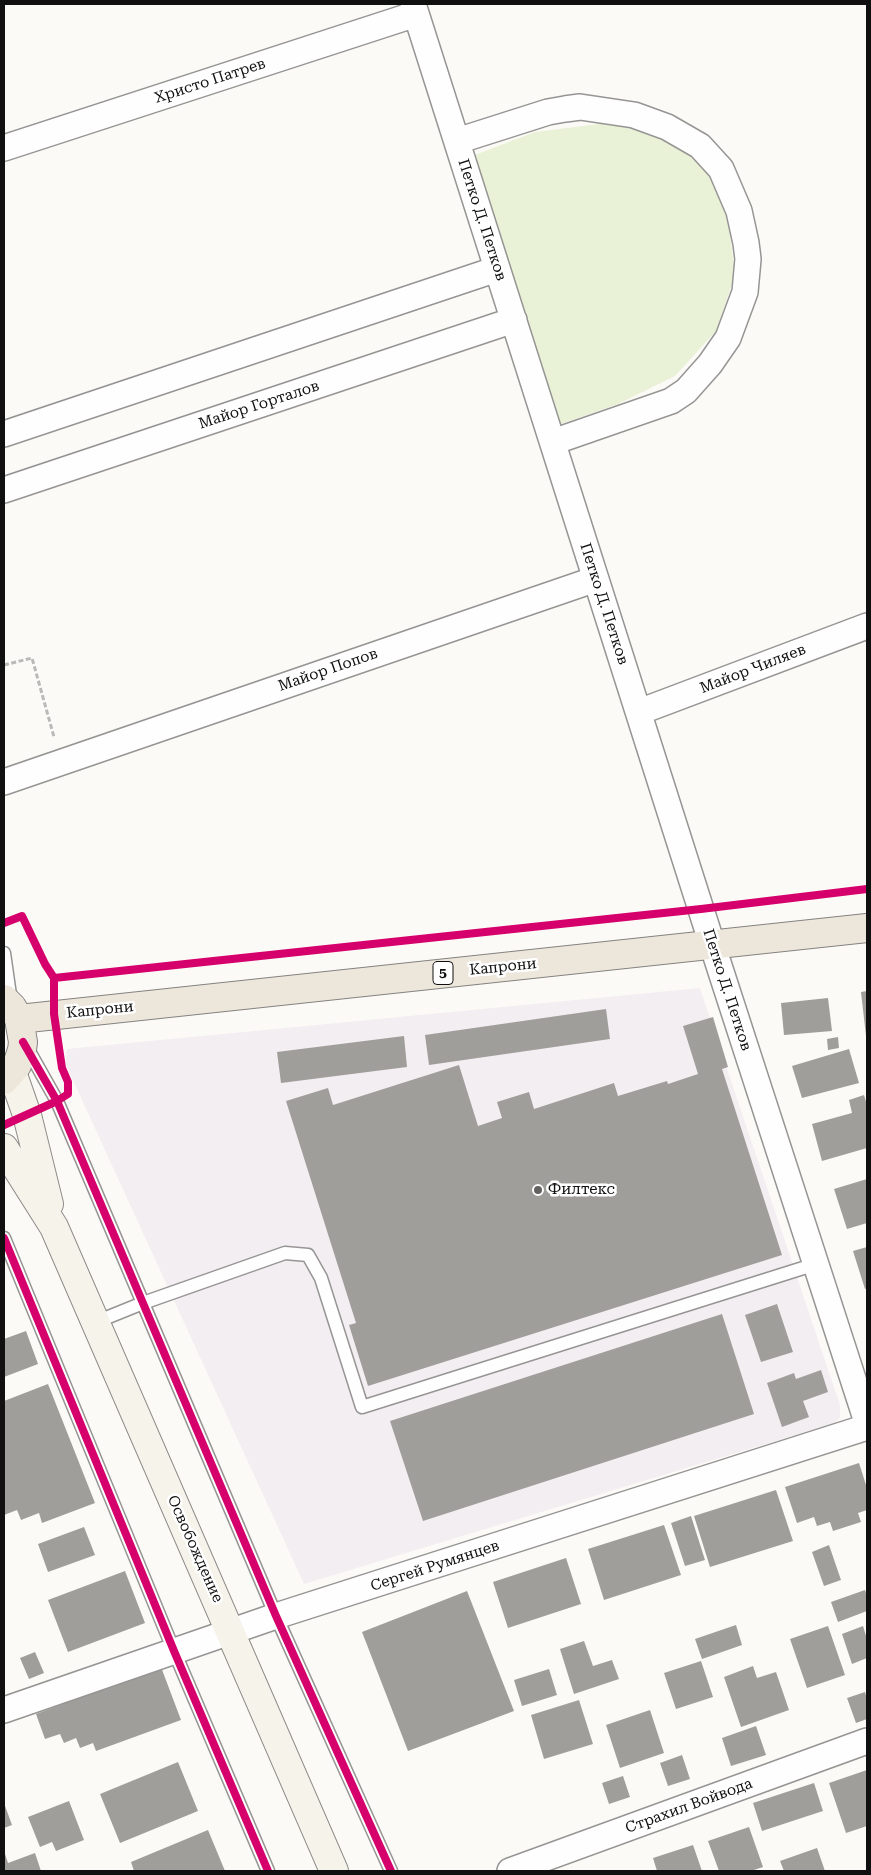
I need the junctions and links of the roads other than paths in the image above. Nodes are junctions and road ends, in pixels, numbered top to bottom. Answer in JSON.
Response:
{"nodes":[{"id":1,"x":415,"y":9,"type":"edge"},
{"id":2,"x":457,"y":140,"type":"junction"},
{"id":3,"x":4,"y":148,"type":"edge"},
{"id":4,"x":497,"y":269,"type":"junction"},
{"id":5,"x":514,"y":320,"type":"junction"},
{"id":6,"x":4,"y":434,"type":"edge"},
{"id":7,"x":553,"y":442,"type":"junction"},
{"id":8,"x":4,"y":490,"type":"edge"},
{"id":9,"x":596,"y":579,"type":"junction"},
{"id":10,"x":867,"y":626,"type":"edge"},
{"id":11,"x":639,"y":712,"type":"junction"},
{"id":12,"x":4,"y":782,"type":"edge"},
{"id":13,"x":867,"y":928,"type":"edge"},
{"id":14,"x":712,"y":944,"type":"junction"},
{"id":15,"x":4,"y":953,"type":"edge"},
{"id":16,"x":14,"y":1017,"type":"edge"},
{"id":17,"x":8,"y":1076,"type":"edge"},
{"id":18,"x":4,"y":1148,"type":"edge"},
{"id":19,"x":54,"y":1227,"type":"junction"},
{"id":20,"x":4,"y":1238,"type":"edge"},
{"id":21,"x":816,"y":1264,"type":"junction"},
{"id":22,"x":143,"y":1303,"type":"junction"},
{"id":23,"x":96,"y":1322,"type":"junction"},
{"id":24,"x":867,"y":1422,"type":"edge"},
{"id":25,"x":867,"y":1427,"type":"edge"},
{"id":26,"x":276,"y":1616,"type":"junction"},
{"id":27,"x":231,"y":1632,"type":"junction"},
{"id":28,"x":174,"y":1651,"type":"junction"},
{"id":29,"x":4,"y":1710,"type":"edge"},
{"id":30,"x":867,"y":1741,"type":"edge"},
{"id":31,"x":268,"y":1871,"type":"edge"},
{"id":32,"x":334,"y":1871,"type":"edge"},
{"id":33,"x":391,"y":1871,"type":"edge"},
{"id":34,"x":510,"y":1871,"type":"edge"}],
"edges":[{"from":1,"to":2,"type":"street","name":"Петко Д. Петков"},
{"from":1,"to":3,"type":"street","name":"Христо Патрев"},
{"from":2,"to":4,"type":"street","name":"Петко Д. Петков"},
{"from":2,"to":7,"type":"street","name":"Петко Д. Петков"},
{"from":4,"to":5,"type":"street","name":"Петко Д. Петков"},
{"from":4,"to":6,"type":"street"},
{"from":5,"to":7,"type":"street","name":"Петко Д. Петков"},
{"from":5,"to":8,"type":"street","name":"Майор Горталов"},
{"from":7,"to":9,"type":"street","name":"Петко Д. Петков"},
{"from":9,"to":11,"type":"street","name":"Петко Д. Петков"},
{"from":9,"to":12,"type":"street","name":"Майор Попов"},
{"from":10,"to":11,"type":"street","name":"Майор Чиляев"},
{"from":11,"to":14,"type":"street","name":"Петко Д. Петков"},
{"from":13,"to":14,"type":"main road","name":"Капрони","number":"5"},
{"from":14,"to":16,"type":"main road","name":"Капрони","number":"5"},
{"from":14,"to":21,"type":"street","name":"Петко Д. Петков"},
{"from":15,"to":16,"type":"lane"},
{"from":16,"to":17,"type":"main road"},
{"from":16,"to":22,"type":"lane"},
{"from":17,"to":19,"type":"main road","name":"Освобождение"},
{"from":18,"to":19,"type":"main road","name":"Освобождение"},
{"from":19,"to":23,"type":"main road","name":"Освобождение"},
{"from":20,"to":28,"type":"lane"},
{"from":21,"to":22,"type":"lane"},
{"from":21,"to":24,"type":"street","name":"Петко Д. Петков"},
{"from":22,"to":23,"type":"lane"},
{"from":22,"to":26,"type":"lane"},
{"from":23,"to":27,"type":"main road","name":"Освобождение"},
{"from":25,"to":26,"type":"street","name":"Сергей Румянцев"},
{"from":26,"to":27,"type":"street","name":"Сергей Румянцев"},
{"from":26,"to":33,"type":"lane"},
{"from":27,"to":28,"type":"street","name":"Сергей Румянцев"},
{"from":27,"to":32,"type":"main road","name":"Освобождение"},
{"from":28,"to":29,"type":"street","name":"Сергей Румянцев"},
{"from":28,"to":31,"type":"lane"},
{"from":30,"to":34,"type":"street","name":"Страхил Войвода"}]}
